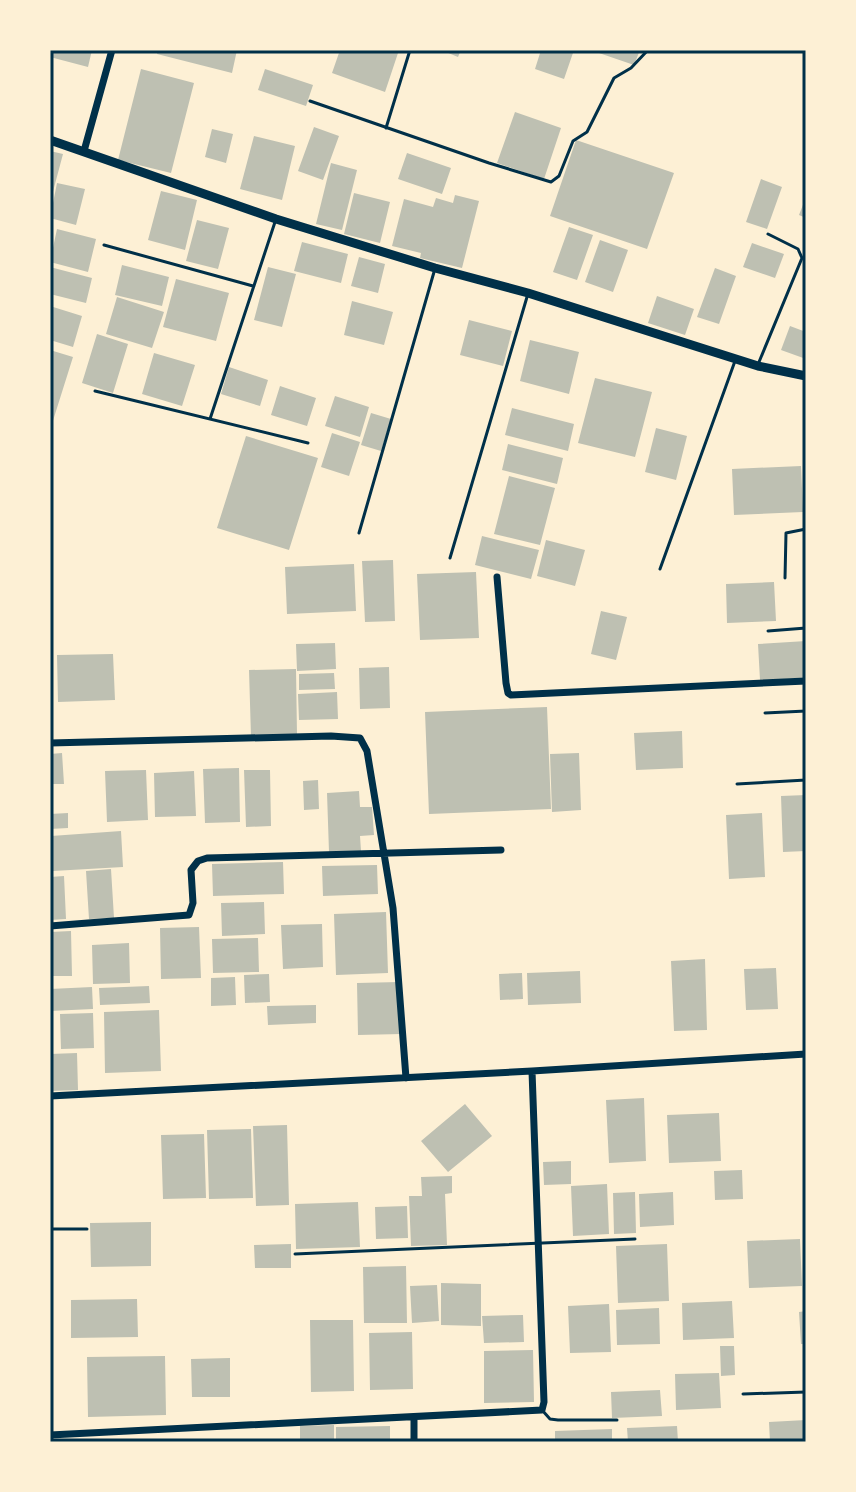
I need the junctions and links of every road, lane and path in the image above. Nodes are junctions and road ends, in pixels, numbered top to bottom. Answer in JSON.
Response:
{"nodes":[{"id":1,"x":112,"y":50,"type":"edge"},
{"id":2,"x":410,"y":50,"type":"edge"},
{"id":3,"x":648,"y":50,"type":"edge"},
{"id":4,"x":310,"y":101,"type":"dead end"},
{"id":5,"x":386,"y":128,"type":"junction"},
{"id":6,"x":50,"y":140,"type":"edge"},
{"id":7,"x":84,"y":151,"type":"junction"},
{"id":8,"x":276,"y":219,"type":"junction"},
{"id":9,"x":768,"y":234,"type":"dead end"},
{"id":10,"x":104,"y":245,"type":"dead end"},
{"id":11,"x":435,"y":268,"type":"junction"},
{"id":12,"x":253,"y":286,"type":"junction"},
{"id":13,"x":528,"y":293,"type":"junction"},
{"id":14,"x":736,"y":358,"type":"junction"},
{"id":15,"x":758,"y":366,"type":"junction"},
{"id":16,"x":806,"y":376,"type":"edge"},
{"id":17,"x":95,"y":391,"type":"dead end"},
{"id":18,"x":210,"y":419,"type":"junction"},
{"id":19,"x":308,"y":443,"type":"dead end"},
{"id":20,"x":806,"y":529,"type":"edge"},
{"id":21,"x":359,"y":533,"type":"dead end"},
{"id":22,"x":450,"y":558,"type":"dead end"},
{"id":23,"x":660,"y":569,"type":"dead end"},
{"id":24,"x":497,"y":577,"type":"dead end"},
{"id":25,"x":785,"y":578,"type":"dead end"},
{"id":26,"x":806,"y":628,"type":"edge"},
{"id":27,"x":768,"y":631,"type":"dead end"},
{"id":28,"x":806,"y":681,"type":"edge"},
{"id":29,"x":806,"y":711,"type":"edge"},
{"id":30,"x":765,"y":713,"type":"dead end"},
{"id":31,"x":50,"y":743,"type":"edge"},
{"id":32,"x":806,"y":780,"type":"edge"},
{"id":33,"x":737,"y":784,"type":"dead end"},
{"id":34,"x":501,"y":850,"type":"dead end"},
{"id":35,"x":386,"y":854,"type":"junction"},
{"id":36,"x":50,"y":926,"type":"edge"},
{"id":37,"x":806,"y":1054,"type":"edge"},
{"id":38,"x":532,"y":1071,"type":"junction"},
{"id":39,"x":406,"y":1078,"type":"junction"},
{"id":40,"x":50,"y":1096,"type":"edge"},
{"id":41,"x":50,"y":1229,"type":"edge"},
{"id":42,"x":87,"y":1229,"type":"dead end"},
{"id":43,"x":635,"y":1239,"type":"dead end"},
{"id":44,"x":539,"y":1244,"type":"junction"},
{"id":45,"x":295,"y":1254,"type":"dead end"},
{"id":46,"x":806,"y":1392,"type":"edge"},
{"id":47,"x":743,"y":1394,"type":"dead end"},
{"id":48,"x":542,"y":1410,"type":"junction"},
{"id":49,"x":414,"y":1418,"type":"junction"},
{"id":50,"x":617,"y":1420,"type":"dead end"},
{"id":51,"x":50,"y":1435,"type":"edge"},
{"id":52,"x":414,"y":1442,"type":"edge"}],
"edges":[{"from":1,"to":7,"type":"street"},
{"from":2,"to":5,"type":"lane"},
{"from":3,"to":5,"type":"lane"},
{"from":4,"to":5,"type":"lane"},
{"from":6,"to":7,"type":"street"},
{"from":7,"to":8,"type":"street"},
{"from":8,"to":11,"type":"street"},
{"from":8,"to":12,"type":"lane"},
{"from":9,"to":15,"type":"lane"},
{"from":10,"to":12,"type":"lane"},
{"from":11,"to":13,"type":"street"},
{"from":11,"to":21,"type":"lane"},
{"from":12,"to":18,"type":"lane"},
{"from":13,"to":14,"type":"street"},
{"from":13,"to":22,"type":"lane"},
{"from":14,"to":15,"type":"street"},
{"from":14,"to":23,"type":"lane"},
{"from":15,"to":16,"type":"street"},
{"from":17,"to":18,"type":"lane"},
{"from":18,"to":19,"type":"lane"},
{"from":20,"to":25,"type":"lane"},
{"from":24,"to":28,"type":"street"},
{"from":26,"to":27,"type":"lane"},
{"from":29,"to":30,"type":"lane"},
{"from":31,"to":35,"type":"street"},
{"from":32,"to":33,"type":"lane"},
{"from":34,"to":35,"type":"street"},
{"from":35,"to":36,"type":"street"},
{"from":35,"to":39,"type":"street"},
{"from":37,"to":38,"type":"street"},
{"from":38,"to":39,"type":"street"},
{"from":38,"to":44,"type":"street"},
{"from":39,"to":40,"type":"street"},
{"from":41,"to":42,"type":"lane"},
{"from":43,"to":44,"type":"lane"},
{"from":44,"to":45,"type":"lane"},
{"from":44,"to":48,"type":"street"},
{"from":46,"to":47,"type":"lane"},
{"from":48,"to":49,"type":"street"},
{"from":48,"to":50,"type":"lane"},
{"from":49,"to":51,"type":"street"},
{"from":49,"to":52,"type":"street"}]}
